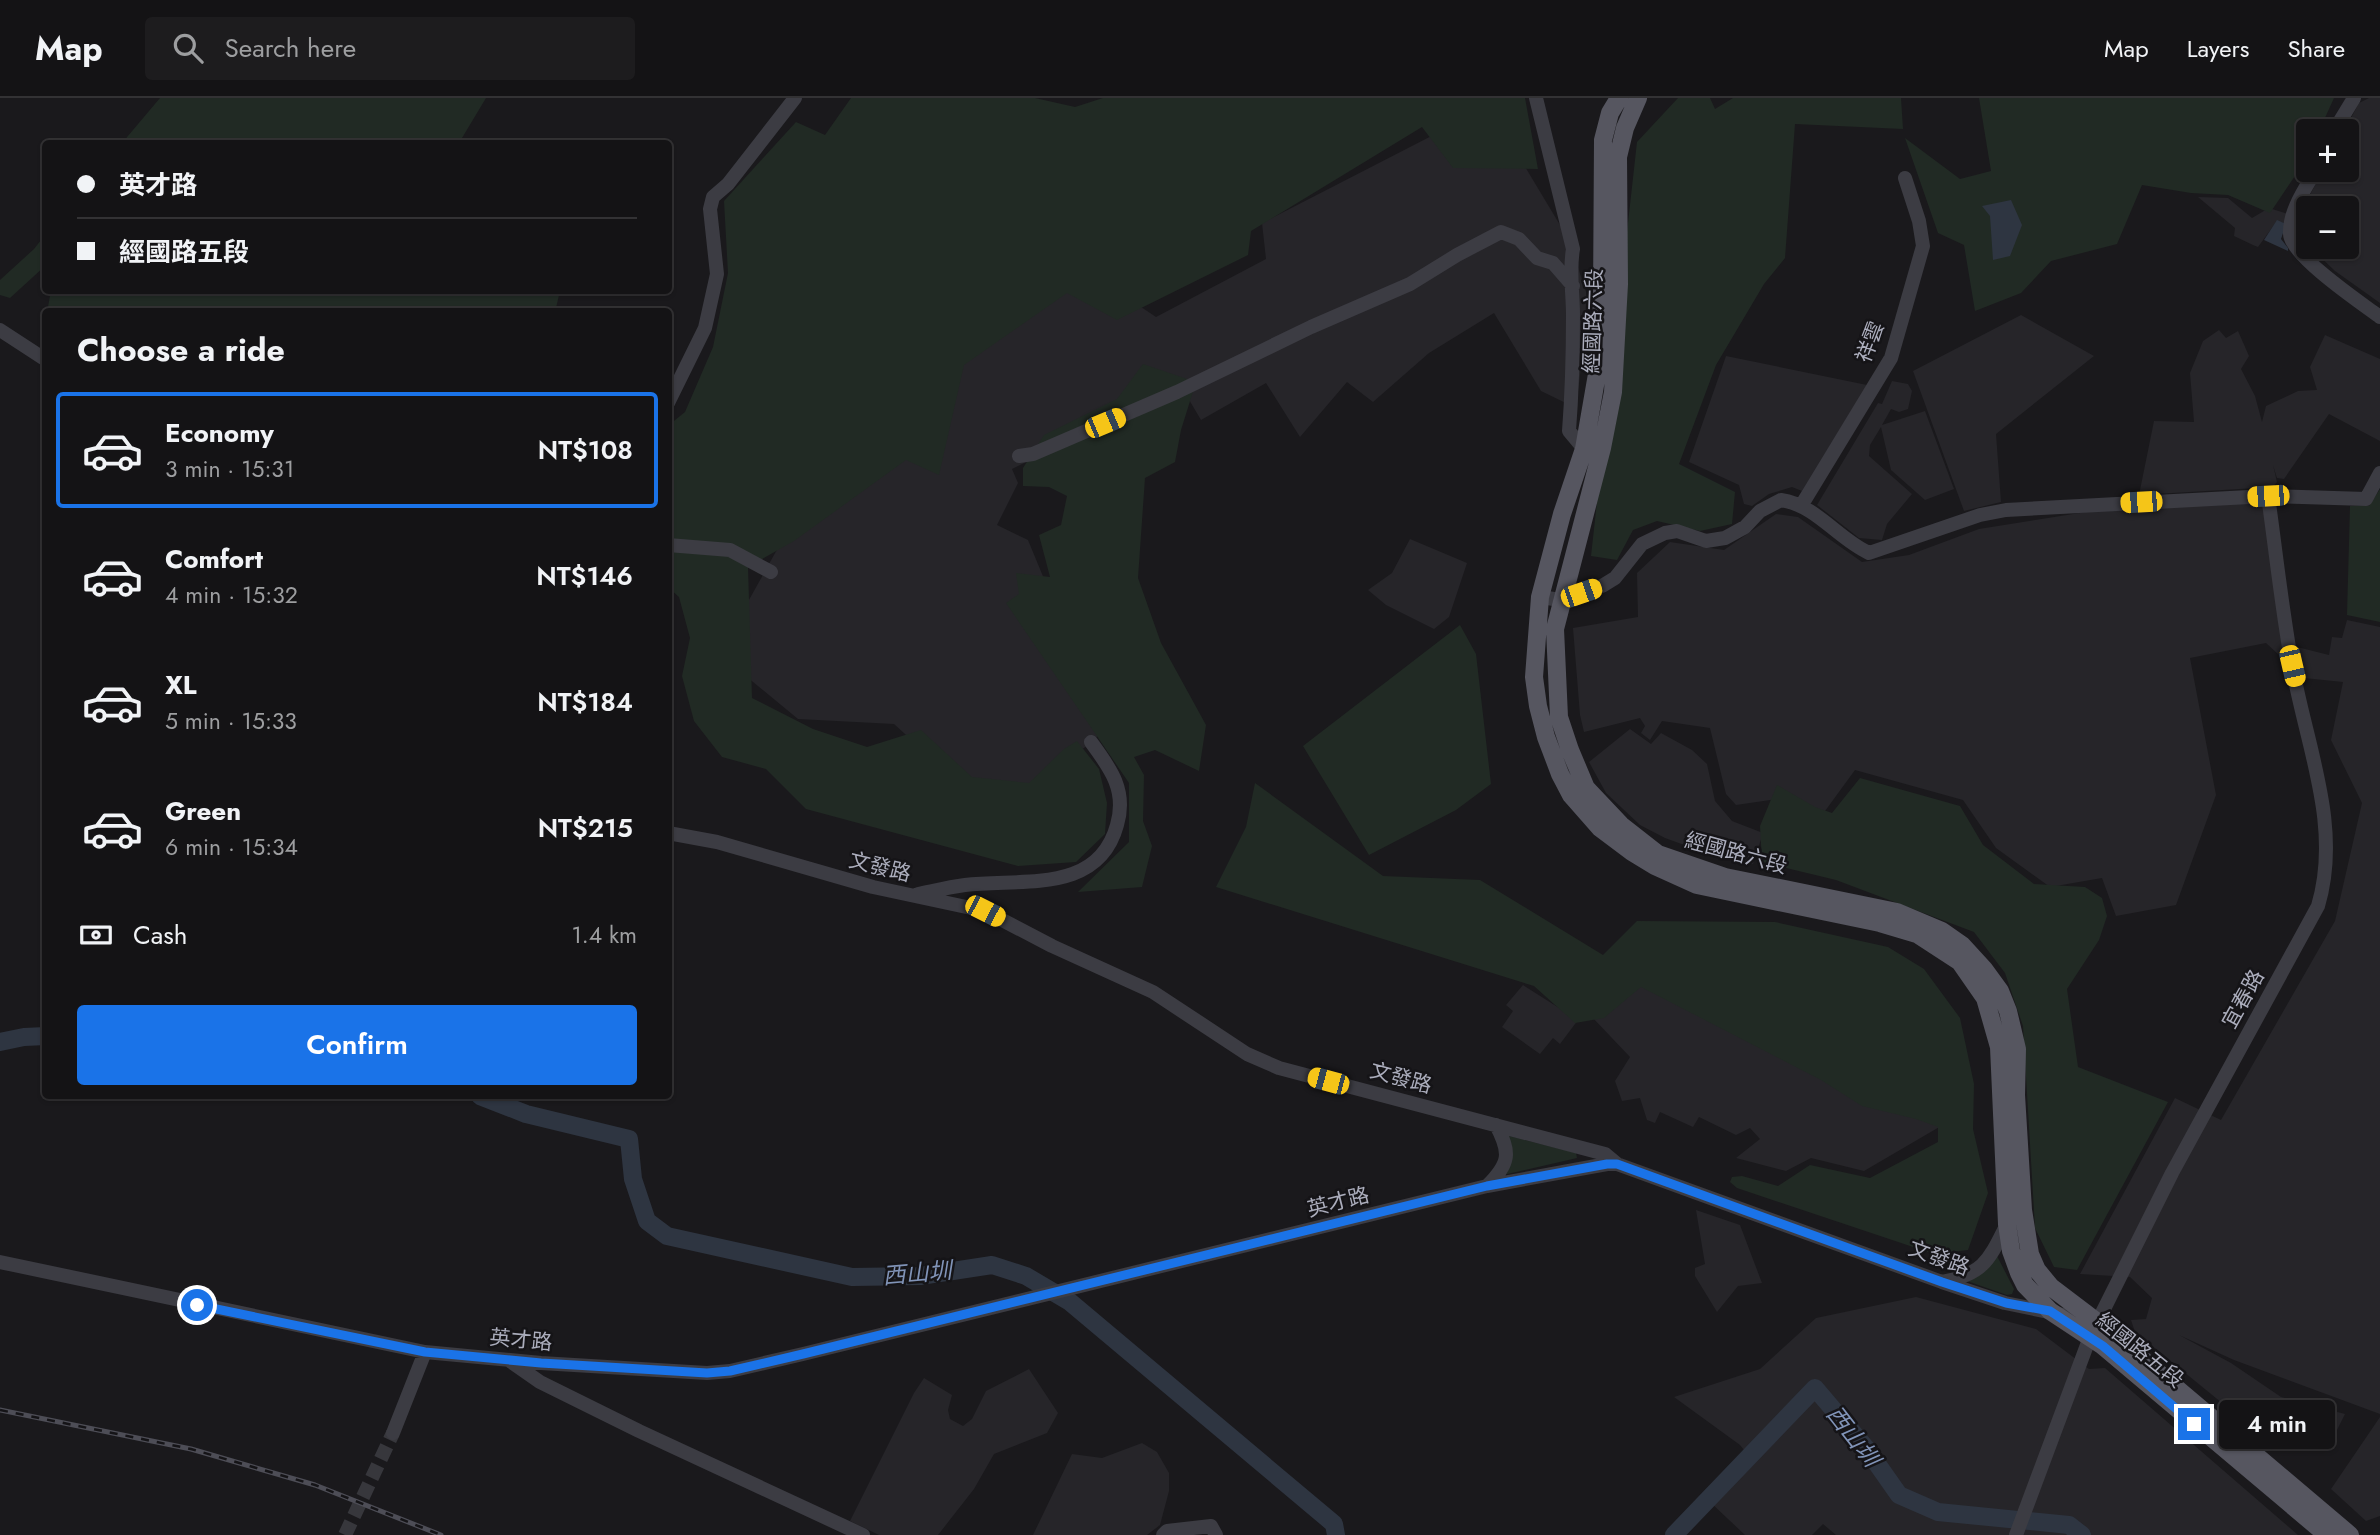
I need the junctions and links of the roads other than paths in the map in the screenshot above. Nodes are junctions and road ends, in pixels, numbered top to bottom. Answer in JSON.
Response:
{"nodes":[{"id":1,"x":794,"y":98,"type":"edge"},
{"id":2,"x":1535,"y":98,"type":"edge"},
{"id":3,"x":1619,"y":98,"type":"edge"},
{"id":4,"x":1638,"y":98,"type":"edge"},
{"id":5,"x":2354,"y":98,"type":"edge"},
{"id":6,"x":2341,"y":119,"type":"edge"},
{"id":7,"x":1905,"y":178,"type":"dead end"},
{"id":8,"x":2309,"y":182,"type":"edge"},
{"id":9,"x":1573,"y":286,"type":"junction"},
{"id":10,"x":2380,"y":317,"type":"edge"},
{"id":11,"x":0,"y":330,"type":"edge"},
{"id":12,"x":42,"y":357,"type":"edge"},
{"id":13,"x":672,"y":395,"type":"edge"},
{"id":14,"x":1592,"y":452,"type":"junction"},
{"id":15,"x":1019,"y":456,"type":"dead end"},
{"id":16,"x":2380,"y":473,"type":"edge"},
{"id":17,"x":2268,"y":496,"type":"junction"},
{"id":18,"x":1801,"y":506,"type":"junction"},
{"id":19,"x":672,"y":545,"type":"edge"},
{"id":20,"x":771,"y":572,"type":"dead end"},
{"id":21,"x":1540,"y":597,"type":"junction"},
{"id":22,"x":1560,"y":600,"type":"junction"},
{"id":23,"x":1091,"y":742,"type":"dead end"},
{"id":24,"x":672,"y":834,"type":"edge"},
{"id":25,"x":909,"y":896,"type":"junction"},
{"id":26,"x":2007,"y":1044,"type":"junction"},
{"id":27,"x":1496,"y":1125,"type":"junction"},
{"id":28,"x":1617,"y":1164,"type":"junction"},
{"id":29,"x":1487,"y":1186,"type":"junction"},
{"id":30,"x":2007,"y":1224,"type":"junction"},
{"id":31,"x":0,"y":1262,"type":"edge"},
{"id":32,"x":1942,"y":1282,"type":"junction"},
{"id":33,"x":2050,"y":1311,"type":"junction"},
{"id":34,"x":2094,"y":1329,"type":"junction"},
{"id":35,"x":425,"y":1352,"type":"junction"},
{"id":36,"x":508,"y":1359,"type":"junction"},
{"id":37,"x":393,"y":1433,"type":"tunnel mouth"},
{"id":38,"x":2019,"y":1529,"type":"edge"},
{"id":39,"x":863,"y":1535,"type":"edge"},
{"id":40,"x":1163,"y":1535,"type":"edge"},
{"id":41,"x":1216,"y":1535,"type":"edge"},
{"id":42,"x":2328,"y":1535,"type":"edge"},
{"id":43,"x":2350,"y":1535,"type":"edge"}],
"edges":[{"from":1,"to":13,"type":"street"},
{"from":2,"to":9,"type":"street"},
{"from":3,"to":14,"type":"main road","name":"經國路六段"},
{"from":4,"to":14,"type":"main road","name":"經國路六段"},
{"from":5,"to":6,"type":"street"},
{"from":7,"to":18,"type":"street","name":"祥雲"},
{"from":8,"to":10,"type":"street"},
{"from":9,"to":14,"type":"street"},
{"from":9,"to":15,"type":"street"},
{"from":11,"to":12,"type":"street"},
{"from":14,"to":21,"type":"main road","name":"經國路六段"},
{"from":14,"to":22,"type":"main road","name":"經國路六段"},
{"from":16,"to":17,"type":"street"},
{"from":17,"to":18,"type":"street"},
{"from":17,"to":34,"type":"street","name":"宜春路"},
{"from":18,"to":22,"type":"street"},
{"from":19,"to":20,"type":"street"},
{"from":21,"to":22,"type":"street"},
{"from":21,"to":26,"type":"main road","name":"經國路六段"},
{"from":22,"to":26,"type":"main road","name":"經國路六段"},
{"from":23,"to":25,"type":"street"},
{"from":24,"to":25,"type":"street","name":"文發路"},
{"from":25,"to":27,"type":"street","name":"文發路"},
{"from":26,"to":30,"type":"main road","name":"經國路六段"},
{"from":26,"to":34,"type":"main road","name":"經國路六段"},
{"from":27,"to":28,"type":"street","name":"文發路"},
{"from":27,"to":29,"type":"street"},
{"from":28,"to":29,"type":"street","name":"英才路"},
{"from":28,"to":32,"type":"street","name":"文發路"},
{"from":29,"to":36,"type":"street","name":"英才路"},
{"from":30,"to":32,"type":"street"},
{"from":30,"to":33,"type":"main road","name":"經國路六段"},
{"from":31,"to":35,"type":"street","name":"英才路"},
{"from":32,"to":33,"type":"street","name":"文發路"},
{"from":33,"to":34,"type":"main road","name":"經國路五段"},
{"from":34,"to":38,"type":"street","name":"宜春路"},
{"from":34,"to":42,"type":"main road","name":"經國路五段"},
{"from":34,"to":43,"type":"main road","name":"經國路五段"},
{"from":35,"to":36,"type":"street","name":"英才路"},
{"from":35,"to":37,"type":"street"},
{"from":36,"to":39,"type":"street"},
{"from":40,"to":41,"type":"street"}]}
